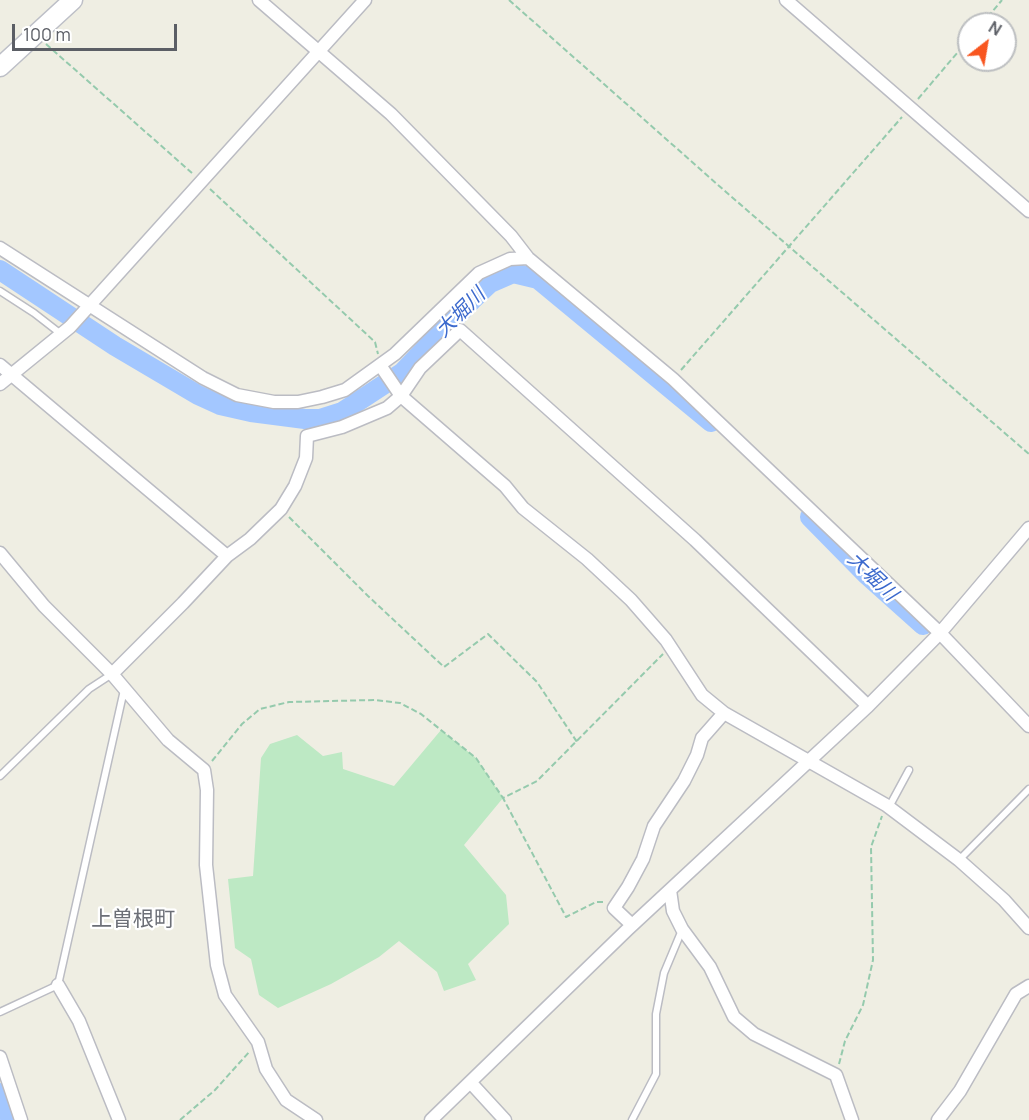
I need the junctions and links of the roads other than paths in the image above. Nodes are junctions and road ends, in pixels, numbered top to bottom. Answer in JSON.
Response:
{"nodes":[{"id":1,"x":259,"y":0,"type":"edge"},
{"id":2,"x":365,"y":0,"type":"edge"},
{"id":3,"x":786,"y":0,"type":"edge"},
{"id":4,"x":70,"y":1,"type":"edge"},
{"id":5,"x":318,"y":50,"type":"junction"},
{"id":6,"x":0,"y":67,"type":"edge"},
{"id":7,"x":1029,"y":211,"type":"edge"},
{"id":8,"x":0,"y":248,"type":"edge"},
{"id":9,"x":528,"y":258,"type":"junction"},
{"id":10,"x":0,"y":291,"type":"edge"},
{"id":11,"x":86,"y":309,"type":"junction"},
{"id":12,"x":66,"y":331,"type":"junction"},
{"id":13,"x":0,"y":365,"type":"edge"},
{"id":14,"x":380,"y":366,"type":"junction"},
{"id":15,"x":12,"y":375,"type":"junction"},
{"id":16,"x":0,"y":384,"type":"edge"},
{"id":17,"x":401,"y":396,"type":"junction"},
{"id":18,"x":1029,"y":528,"type":"edge"},
{"id":19,"x":0,"y":553,"type":"edge"},
{"id":20,"x":227,"y":556,"type":"junction"},
{"id":21,"x":940,"y":633,"type":"junction"},
{"id":22,"x":112,"y":674,"type":"junction"},
{"id":23,"x":124,"y":688,"type":"junction"},
{"id":24,"x":868,"y":706,"type":"junction"},
{"id":25,"x":724,"y":713,"type":"junction"},
{"id":26,"x":1029,"y":726,"type":"edge"},
{"id":27,"x":809,"y":761,"type":"junction"},
{"id":28,"x":909,"y":770,"type":"dead end"},
{"id":29,"x":0,"y":776,"type":"edge"},
{"id":30,"x":1029,"y":789,"type":"edge"},
{"id":31,"x":887,"y":806,"type":"junction"},
{"id":32,"x":959,"y":860,"type":"junction"},
{"id":33,"x":670,"y":890,"type":"junction"},
{"id":34,"x":632,"y":925,"type":"junction"},
{"id":35,"x":1029,"y":928,"type":"edge"},
{"id":36,"x":682,"y":929,"type":"junction"},
{"id":37,"x":58,"y":985,"type":"junction"},
{"id":38,"x":1029,"y":986,"type":"edge"},
{"id":39,"x":0,"y":1012,"type":"edge"},
{"id":40,"x":0,"y":1057,"type":"edge"},
{"id":41,"x":471,"y":1083,"type":"junction"},
{"id":42,"x":21,"y":1120,"type":"edge"},
{"id":43,"x":118,"y":1120,"type":"edge"},
{"id":44,"x":316,"y":1120,"type":"edge"},
{"id":45,"x":431,"y":1120,"type":"edge"},
{"id":46,"x":505,"y":1120,"type":"edge"},
{"id":47,"x":632,"y":1120,"type":"edge"},
{"id":48,"x":852,"y":1120,"type":"edge"},
{"id":49,"x":938,"y":1120,"type":"edge"}],
"edges":[{"from":1,"to":5,"type":"street"},
{"from":2,"to":5,"type":"street"},
{"from":3,"to":7,"type":"street"},
{"from":4,"to":6,"type":"main road"},
{"from":5,"to":9,"type":"street"},
{"from":5,"to":11,"type":"street"},
{"from":8,"to":11,"type":"street"},
{"from":9,"to":14,"type":"street"},
{"from":9,"to":21,"type":"street"},
{"from":10,"to":12,"type":"lane"},
{"from":11,"to":12,"type":"street"},
{"from":11,"to":14,"type":"street"},
{"from":12,"to":15,"type":"street"},
{"from":13,"to":15,"type":"street"},
{"from":14,"to":17,"type":"street"},
{"from":15,"to":16,"type":"street"},
{"from":15,"to":20,"type":"street"},
{"from":17,"to":20,"type":"street"},
{"from":17,"to":24,"type":"street"},
{"from":17,"to":25,"type":"street"},
{"from":18,"to":21,"type":"street"},
{"from":19,"to":22,"type":"street"},
{"from":20,"to":22,"type":"street"},
{"from":21,"to":24,"type":"street"},
{"from":21,"to":26,"type":"street"},
{"from":22,"to":23,"type":"street"},
{"from":22,"to":29,"type":"lane"},
{"from":23,"to":37,"type":"lane"},
{"from":23,"to":44,"type":"street"},
{"from":24,"to":27,"type":"street"},
{"from":25,"to":27,"type":"street"},
{"from":25,"to":34,"type":"street"},
{"from":27,"to":31,"type":"street"},
{"from":27,"to":33,"type":"street"},
{"from":28,"to":31,"type":"lane"},
{"from":30,"to":32,"type":"lane"},
{"from":31,"to":32,"type":"street"},
{"from":32,"to":35,"type":"street"},
{"from":33,"to":34,"type":"street"},
{"from":33,"to":36,"type":"street"},
{"from":34,"to":41,"type":"street"},
{"from":36,"to":47,"type":"lane"},
{"from":36,"to":48,"type":"street"},
{"from":37,"to":39,"type":"lane"},
{"from":37,"to":43,"type":"street"},
{"from":38,"to":49,"type":"street"},
{"from":40,"to":42,"type":"street"},
{"from":41,"to":45,"type":"street"},
{"from":41,"to":46,"type":"street"}]}
